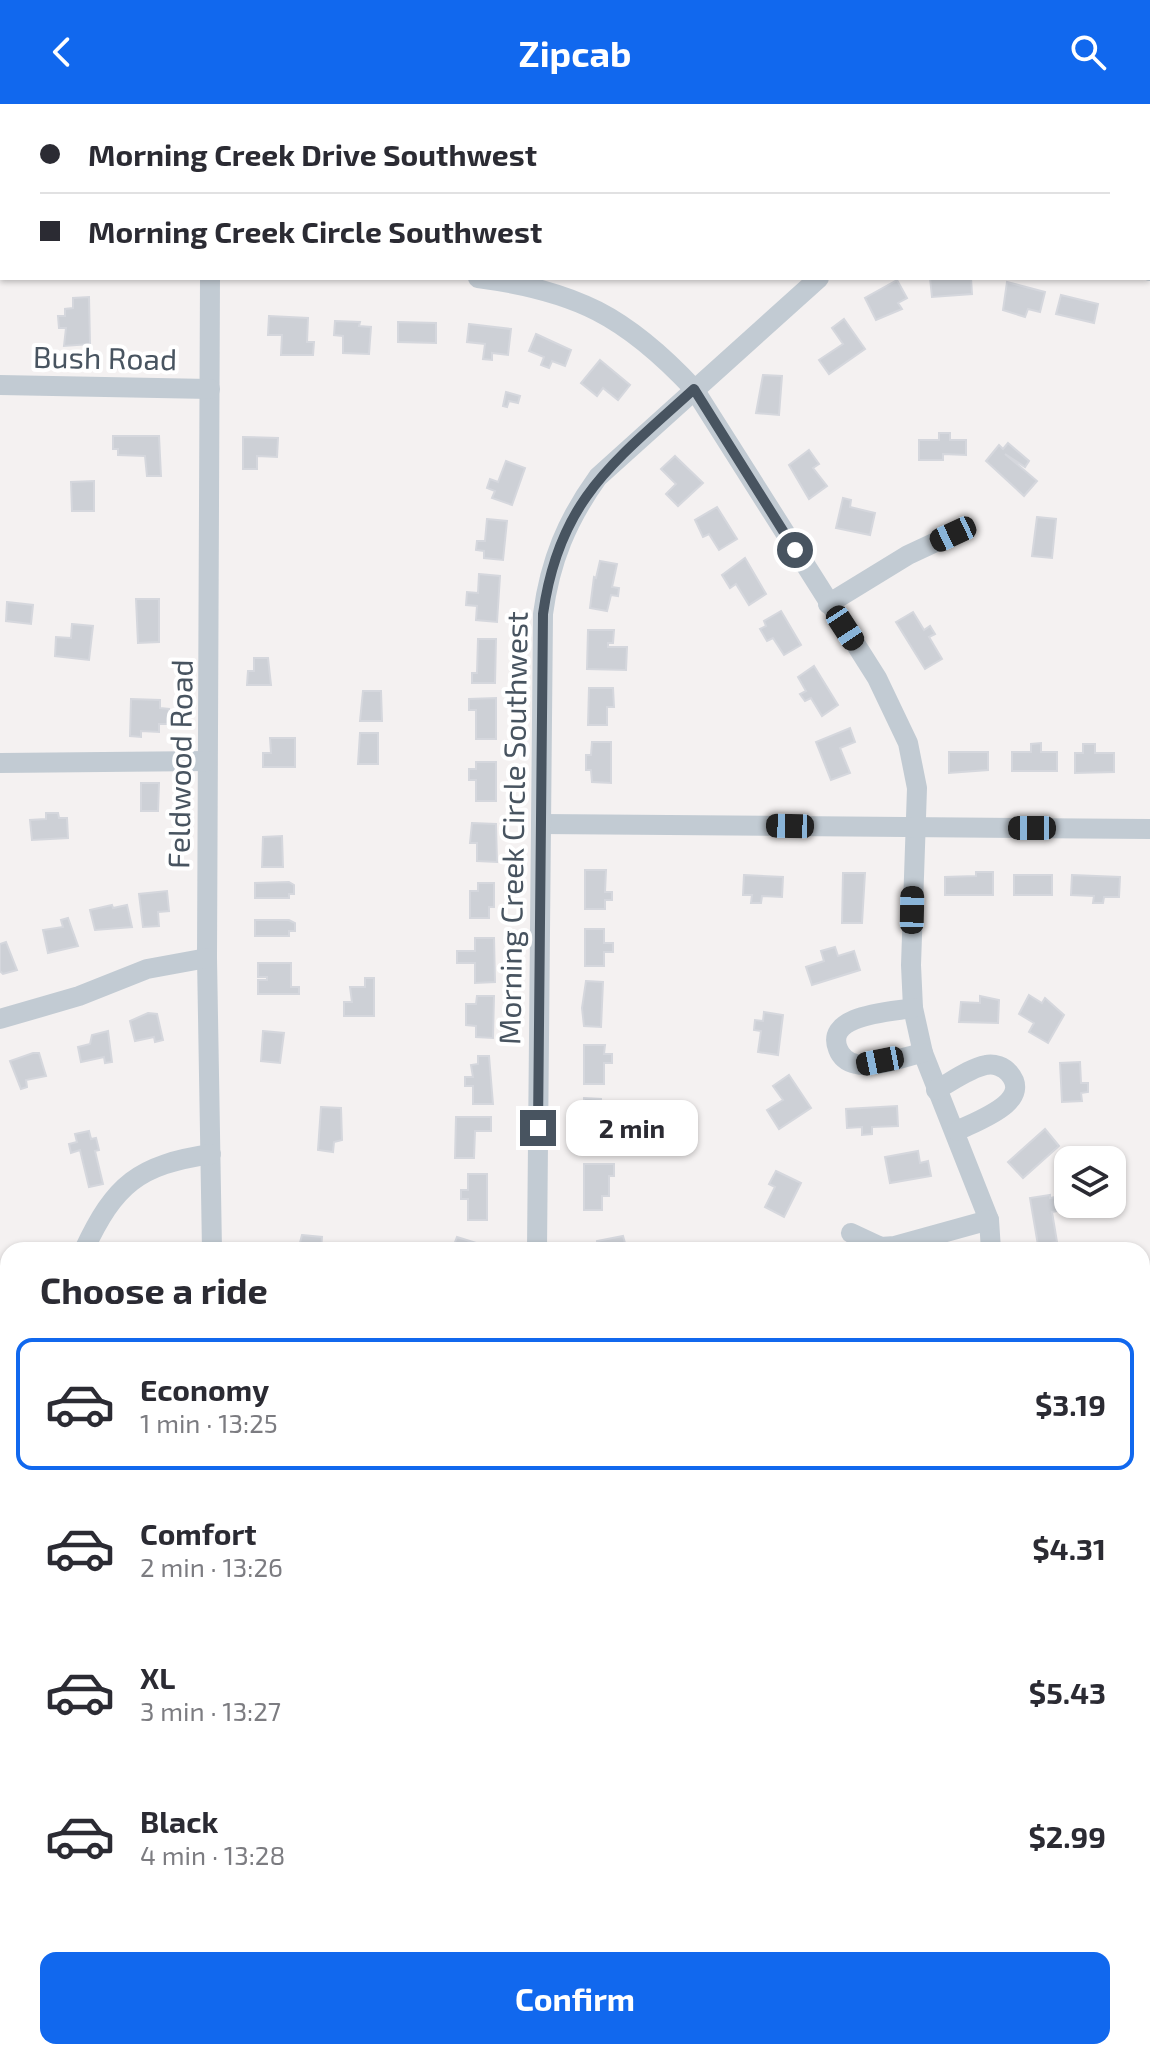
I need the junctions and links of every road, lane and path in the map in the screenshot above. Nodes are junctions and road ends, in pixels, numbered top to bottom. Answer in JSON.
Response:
{"nodes":[{"id":1,"x":210,"y":280,"type":"edge"},
{"id":2,"x":493,"y":280,"type":"edge"},
{"id":3,"x":817,"y":280,"type":"edge"},
{"id":4,"x":0,"y":385,"type":"edge"},
{"id":5,"x":210,"y":389,"type":"junction"},
{"id":6,"x":694,"y":389,"type":"junction"},
{"id":7,"x":953,"y":534,"type":"dead end"},
{"id":8,"x":828,"y":604,"type":"junction"},
{"id":9,"x":207,"y":761,"type":"junction"},
{"id":10,"x":0,"y":763,"type":"edge"},
{"id":11,"x":541,"y":824,"type":"junction"},
{"id":12,"x":915,"y":827,"type":"junction"},
{"id":13,"x":1150,"y":829,"type":"edge"},
{"id":14,"x":207,"y":958,"type":"junction"},
{"id":15,"x":913,"y":1008,"type":"junction"},
{"id":16,"x":0,"y":1019,"type":"edge"},
{"id":17,"x":923,"y":1053,"type":"junction"},
{"id":18,"x":936,"y":1090,"type":"junction"},
{"id":19,"x":957,"y":1131,"type":"junction"},
{"id":20,"x":211,"y":1154,"type":"junction"},
{"id":21,"x":989,"y":1220,"type":"junction"},
{"id":22,"x":851,"y":1233,"type":"dead end"},
{"id":23,"x":88,"y":1242,"type":"edge"},
{"id":24,"x":212,"y":1242,"type":"edge"},
{"id":25,"x":537,"y":1242,"type":"edge"},
{"id":26,"x":870,"y":1242,"type":"edge"},
{"id":27,"x":909,"y":1242,"type":"edge"},
{"id":28,"x":990,"y":1242,"type":"edge"}],
"edges":[{"from":1,"to":5,"type":"street","name":"Feldwood Road"},
{"from":2,"to":6,"type":"street"},
{"from":3,"to":6,"type":"street","name":"Morning Creek Circle Southwest"},
{"from":4,"to":5,"type":"street","name":"Bush Road"},
{"from":5,"to":9,"type":"street","name":"Feldwood Road"},
{"from":6,"to":8,"type":"street"},
{"from":6,"to":11,"type":"street","name":"Morning Creek Circle Southwest"},
{"from":7,"to":8,"type":"street"},
{"from":8,"to":12,"type":"street"},
{"from":9,"to":10,"type":"street"},
{"from":9,"to":14,"type":"street","name":"Feldwood Road"},
{"from":11,"to":12,"type":"street"},
{"from":11,"to":25,"type":"street","name":"Morning Creek Circle Southwest"},
{"from":12,"to":13,"type":"street"},
{"from":12,"to":15,"type":"street"},
{"from":14,"to":16,"type":"street"},
{"from":14,"to":20,"type":"street","name":"Feldwood Road"},
{"from":15,"to":17,"type":"street"},
{"from":15,"to":17,"type":"street"},
{"from":17,"to":18,"type":"street"},
{"from":18,"to":19,"type":"street"},
{"from":18,"to":19,"type":"street"},
{"from":19,"to":21,"type":"street"},
{"from":20,"to":23,"type":"street"},
{"from":20,"to":24,"type":"street","name":"Feldwood Road"},
{"from":21,"to":27,"type":"street"},
{"from":21,"to":28,"type":"street"},
{"from":22,"to":26,"type":"street"}]}
